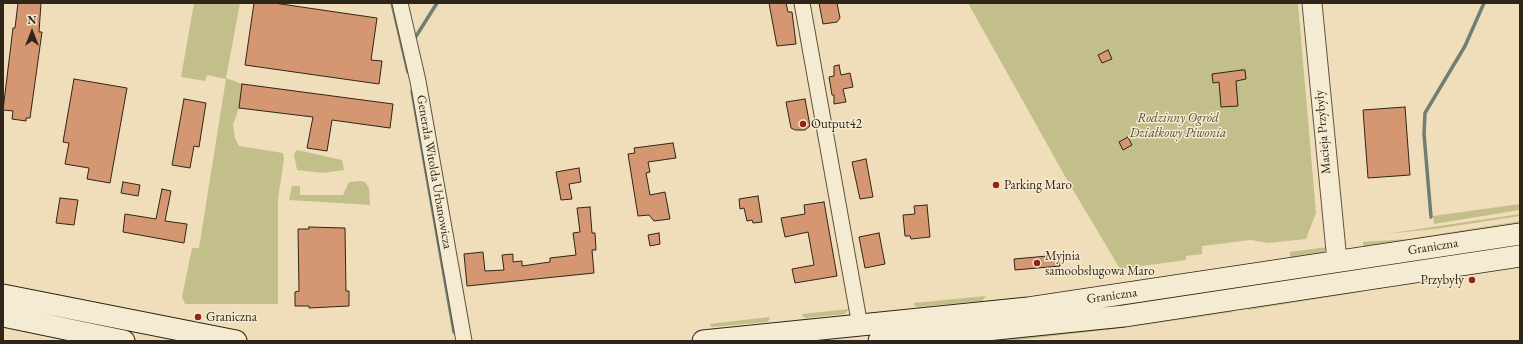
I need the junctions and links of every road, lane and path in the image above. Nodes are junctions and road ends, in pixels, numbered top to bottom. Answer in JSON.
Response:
{"nodes":[{"id":1,"x":400,"y":3,"type":"edge"},
{"id":2,"x":802,"y":3,"type":"edge"},
{"id":3,"x":1312,"y":3,"type":"edge"},
{"id":4,"x":1520,"y":234,"type":"edge"},
{"id":5,"x":1520,"y":256,"type":"edge"},
{"id":6,"x":1337,"y":261,"type":"junction"},
{"id":7,"x":3,"y":295,"type":"edge"},
{"id":8,"x":68,"y":307,"type":"junction"},
{"id":9,"x":3,"y":316,"type":"edge"},
{"id":10,"x":860,"y":326,"type":"junction"},
{"id":11,"x":64,"y":329,"type":"junction"},
{"id":12,"x":124,"y":341,"type":"edge"},
{"id":13,"x":236,"y":341,"type":"edge"},
{"id":14,"x":464,"y":341,"type":"edge"},
{"id":15,"x":703,"y":341,"type":"edge"},
{"id":16,"x":879,"y":341,"type":"edge"}],
"edges":[{"from":1,"to":14,"type":"street","name":"Generała Witolda Urbanowicza"},
{"from":2,"to":10,"type":"street"},
{"from":3,"to":6,"type":"street","name":"Macieja Przybyły"},
{"from":4,"to":6,"type":"main road","name":"Graniczna"},
{"from":5,"to":16,"type":"main road","name":"Graniczna"},
{"from":6,"to":10,"type":"main road","name":"Graniczna"},
{"from":7,"to":8,"type":"main road"},
{"from":8,"to":11,"type":"street"},
{"from":8,"to":13,"type":"main road"},
{"from":9,"to":11,"type":"main road"},
{"from":10,"to":15,"type":"main road","name":"Graniczna"},
{"from":11,"to":12,"type":"main road"}]}
